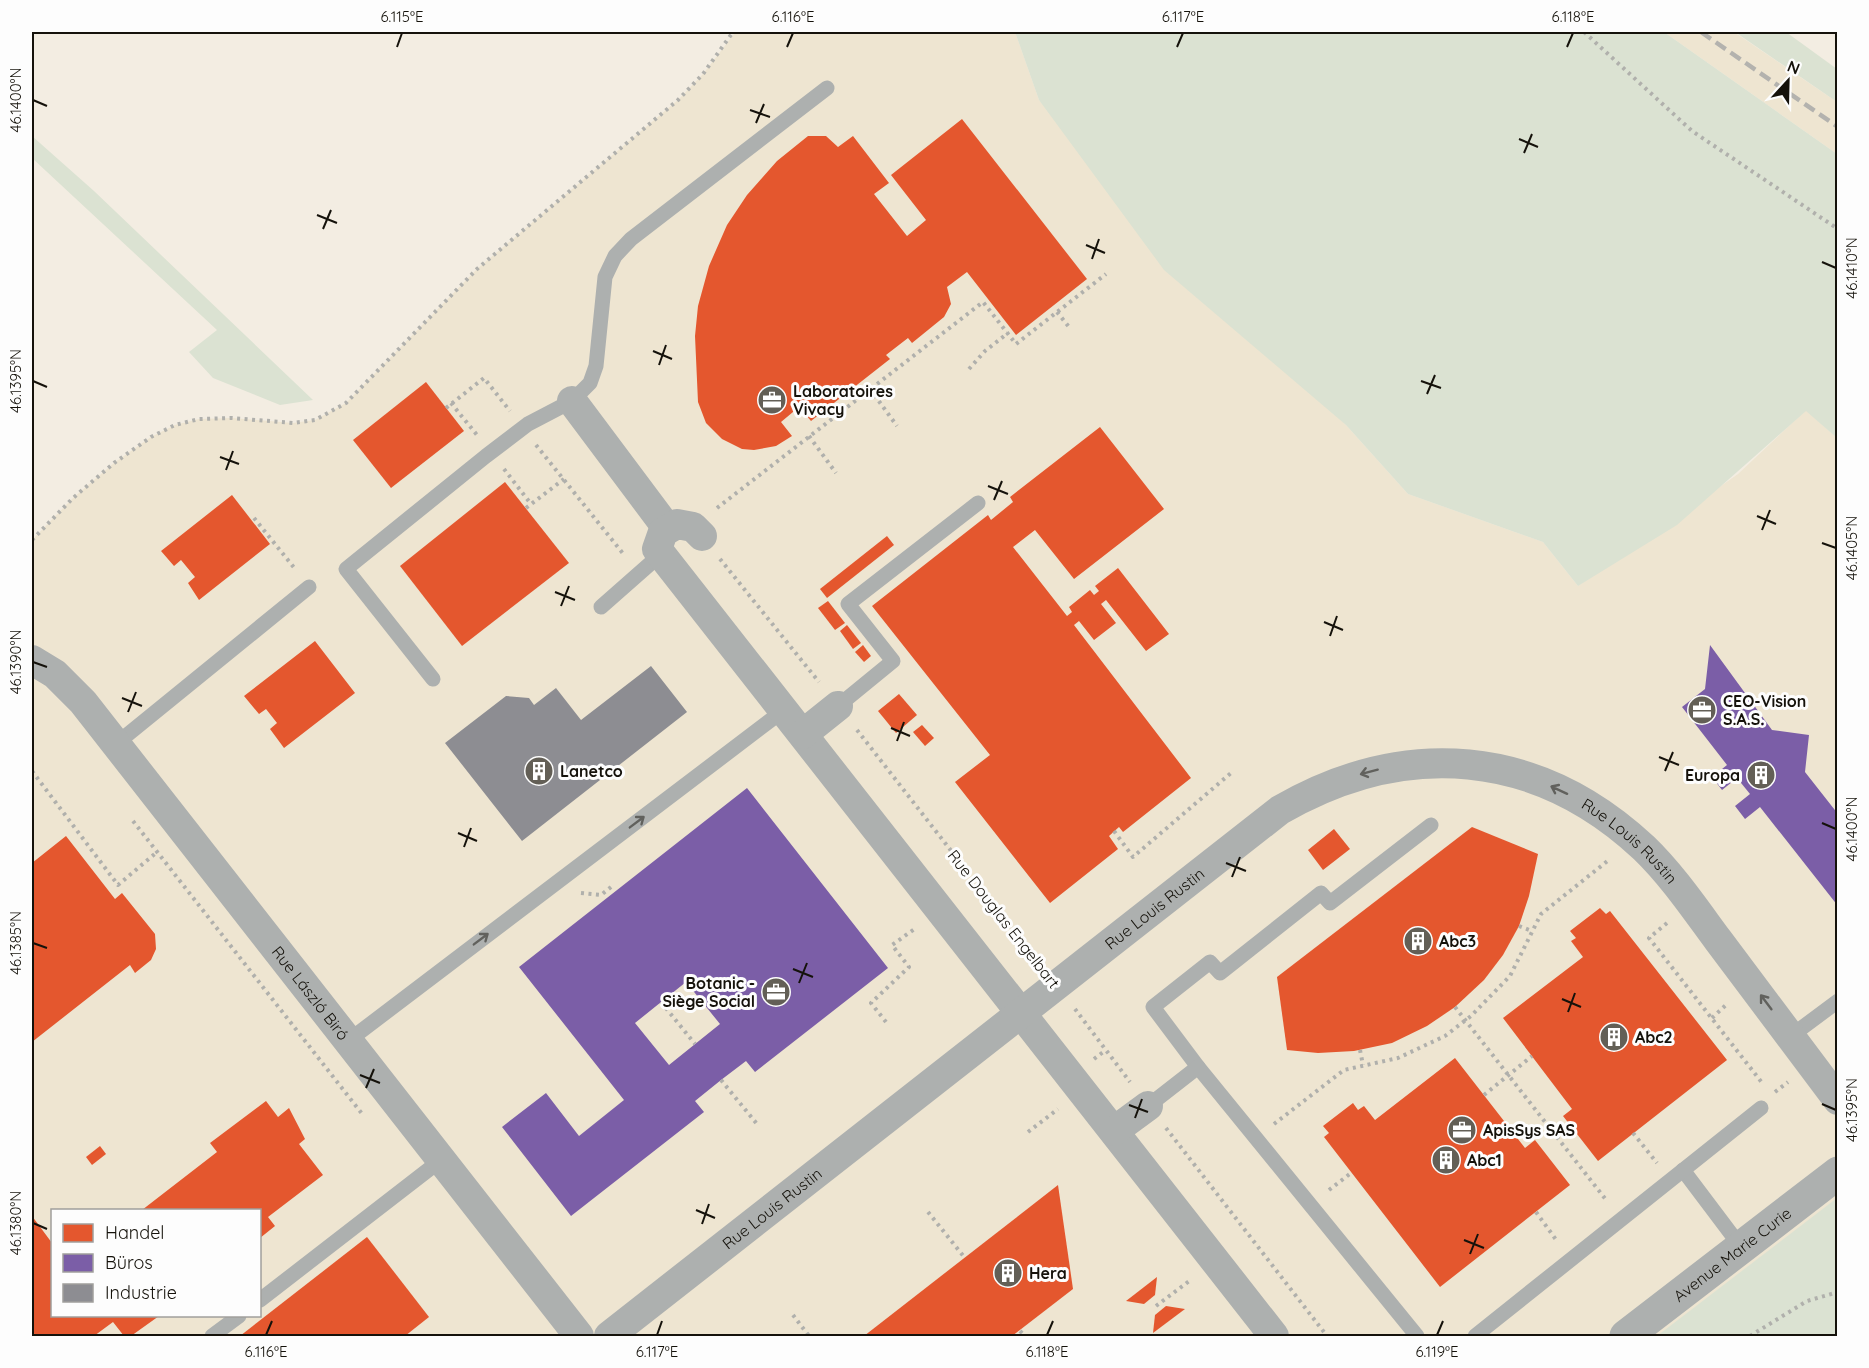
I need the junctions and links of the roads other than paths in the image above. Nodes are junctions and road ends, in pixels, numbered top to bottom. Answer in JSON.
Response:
{"nodes":[{"id":1,"x":827,"y":88,"type":"dead end"},
{"id":2,"x":572,"y":401,"type":"junction"},
{"id":3,"x":978,"y":503,"type":"dead end"},
{"id":4,"x":672,"y":544,"type":"junction"},
{"id":5,"x":309,"y":586,"type":"road end"},
{"id":6,"x":601,"y":607,"type":"dead end"},
{"id":7,"x":32,"y":660,"type":"edge"},
{"id":8,"x":434,"y":679,"type":"dead end"},
{"id":9,"x":838,"y":706,"type":"joint"},
{"id":10,"x":784,"y":710,"type":"junction"},
{"id":11,"x":803,"y":734,"type":"junction"},
{"id":12,"x":116,"y":744,"type":"junction"},
{"id":13,"x":1431,"y":825,"type":"dead end"},
{"id":14,"x":1838,"y":1001,"type":"edge"},
{"id":15,"x":1022,"y":1014,"type":"junction"},
{"id":16,"x":1791,"y":1036,"type":"junction"},
{"id":17,"x":348,"y":1041,"type":"junction"},
{"id":18,"x":1198,"y":1067,"type":"junction"},
{"id":19,"x":1838,"y":1100,"type":"edge"},
{"id":20,"x":1148,"y":1106,"type":"joint"},
{"id":21,"x":1761,"y":1108,"type":"dead end"},
{"id":22,"x":1114,"y":1131,"type":"junction"},
{"id":23,"x":441,"y":1160,"type":"junction"},
{"id":24,"x":1683,"y":1170,"type":"junction"},
{"id":25,"x":1838,"y":1173,"type":"edge"},
{"id":26,"x":1741,"y":1246,"type":"junction"},
{"id":27,"x":261,"y":1299,"type":"edge"},
{"id":28,"x":238,"y":1317,"type":"edge"},
{"id":29,"x":212,"y":1336,"type":"edge"},
{"id":30,"x":579,"y":1336,"type":"edge"},
{"id":31,"x":609,"y":1336,"type":"edge"},
{"id":32,"x":1274,"y":1336,"type":"edge"},
{"id":33,"x":1417,"y":1336,"type":"edge"},
{"id":34,"x":1474,"y":1336,"type":"edge"},
{"id":35,"x":1626,"y":1336,"type":"edge"}],
"edges":[{"from":1,"to":2,"type":"lane"},
{"from":2,"to":4,"type":"street"},
{"from":2,"to":8,"type":"lane"},
{"from":3,"to":9,"type":"lane"},
{"from":4,"to":6,"type":"lane"},
{"from":4,"to":10,"type":"street"},
{"from":5,"to":12,"type":"lane"},
{"from":7,"to":12,"type":"street","name":"Rue László Biró"},
{"from":9,"to":11,"type":"street"},
{"from":10,"to":11,"type":"street"},
{"from":17,"to":10,"type":"lane","one_way":true},
{"from":11,"to":15,"type":"street"},
{"from":12,"to":17,"type":"street","name":"Rue László Biró"},
{"from":13,"to":18,"type":"lane"},
{"from":14,"to":16,"type":"lane"},
{"from":16,"to":15,"type":"street","name":"Rue Louis Rustin","one_way":true},
{"from":15,"to":22,"type":"street"},
{"from":15,"to":31,"type":"street","name":"Rue Louis Rustin"},
{"from":16,"to":19,"type":"street","name":"Rue Louis Rustin"},
{"from":17,"to":23,"type":"street","name":"Rue László Biró"},
{"from":18,"to":20,"type":"lane"},
{"from":18,"to":33,"type":"lane"},
{"from":20,"to":22,"type":"street"},
{"from":21,"to":24,"type":"lane"},
{"from":22,"to":32,"type":"street"},
{"from":23,"to":27,"type":"lane"},
{"from":23,"to":30,"type":"street","name":"Rue László Biró"},
{"from":24,"to":26,"type":"lane"},
{"from":24,"to":34,"type":"lane"},
{"from":25,"to":26,"type":"street","name":"Avenue Marie Curie"},
{"from":26,"to":35,"type":"street","name":"Avenue Marie Curie"},
{"from":28,"to":29,"type":"lane"}]}
